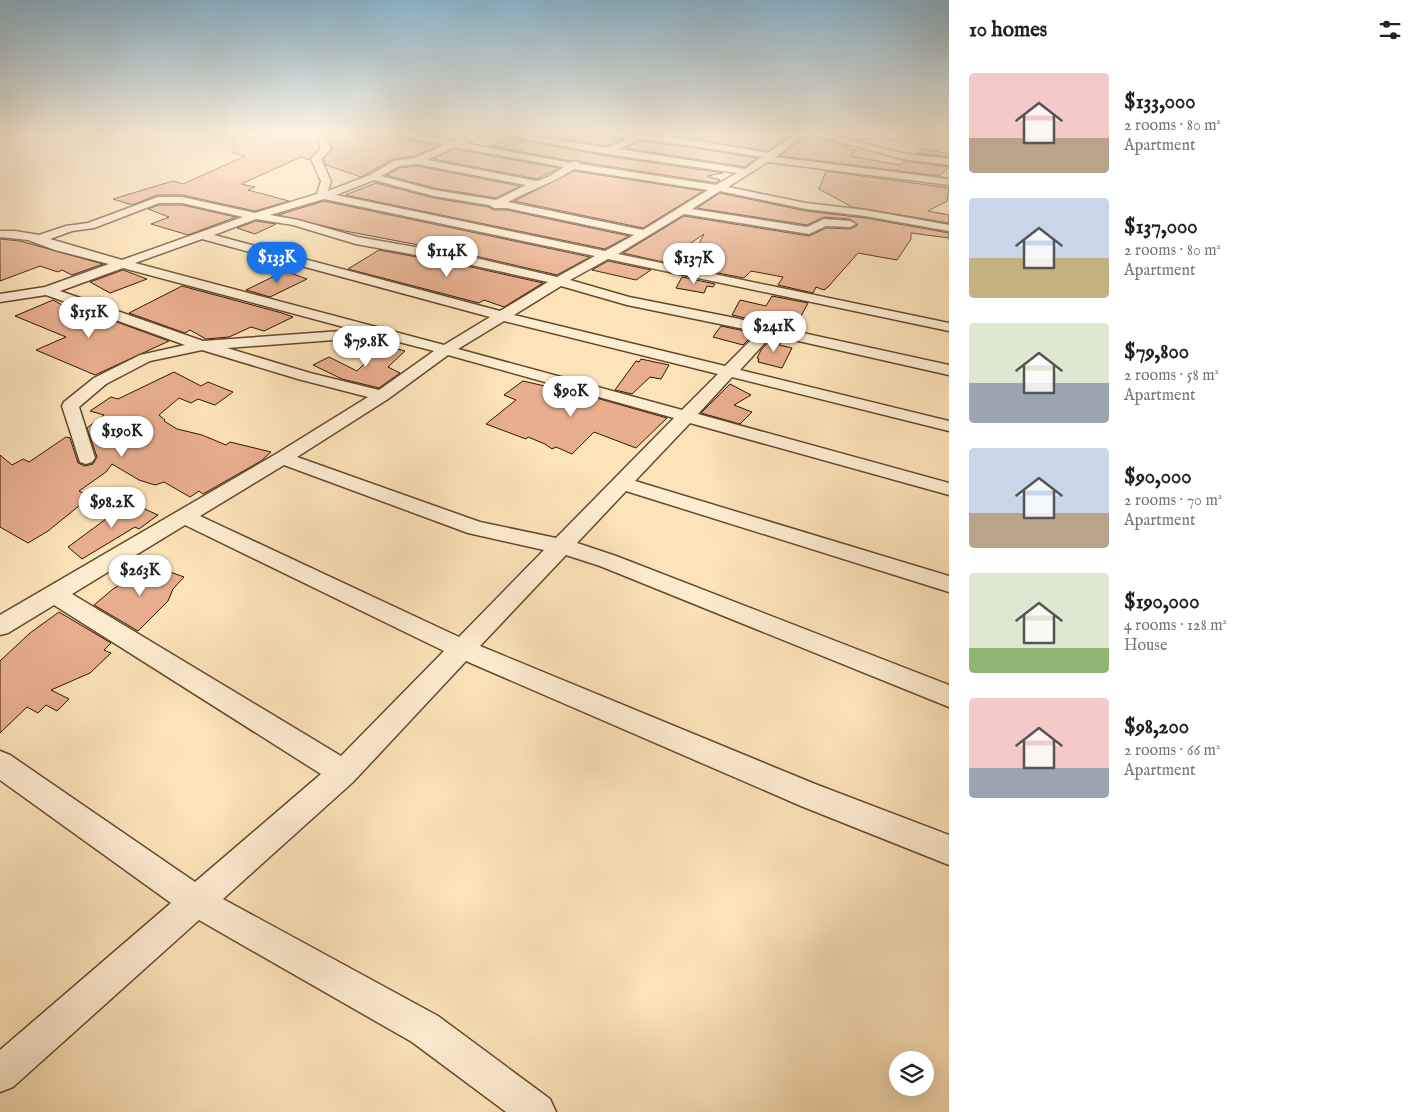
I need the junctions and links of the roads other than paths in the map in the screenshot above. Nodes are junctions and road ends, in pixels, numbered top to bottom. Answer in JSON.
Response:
{"nodes":[{"id":1,"x":325,"y":185,"type":"edge"},
{"id":2,"x":351,"y":185,"type":"edge"},
{"id":3,"x":404,"y":185,"type":"edge"},
{"id":4,"x":535,"y":185,"type":"edge"},
{"id":5,"x":697,"y":185,"type":"edge"},
{"id":6,"x":724,"y":185,"type":"edge"},
{"id":7,"x":718,"y":188,"type":"junction"},
{"id":8,"x":322,"y":195,"type":"junction"},
{"id":9,"x":499,"y":204,"type":"junction"},
{"id":10,"x":685,"y":210,"type":"junction"},
{"id":11,"x":255,"y":216,"type":"junction"},
{"id":12,"x":891,"y":218,"type":"junction"},
{"id":13,"x":456,"y":223,"type":"junction"},
{"id":14,"x":949,"y":228,"type":"edge"},
{"id":15,"x":0,"y":234,"type":"edge"},
{"id":16,"x":645,"y":234,"type":"junction"},
{"id":17,"x":201,"y":235,"type":"junction"},
{"id":18,"x":40,"y":239,"type":"junction"},
{"id":19,"x":607,"y":255,"type":"junction"},
{"id":20,"x":122,"y":264,"type":"junction"},
{"id":21,"x":559,"y":281,"type":"junction"},
{"id":22,"x":47,"y":291,"type":"junction"},
{"id":23,"x":0,"y":298,"type":"edge"},
{"id":24,"x":502,"y":316,"type":"junction"},
{"id":25,"x":949,"y":327,"type":"edge"},
{"id":26,"x":769,"y":330,"type":"junction"},
{"id":27,"x":379,"y":332,"type":"junction"},
{"id":28,"x":203,"y":346,"type":"junction"},
{"id":29,"x":446,"y":350,"type":"junction"},
{"id":30,"x":949,"y":370,"type":"edge"},
{"id":31,"x":730,"y":371,"type":"junction"},
{"id":32,"x":382,"y":396,"type":"junction"},
{"id":33,"x":684,"y":416,"type":"junction"},
{"id":34,"x":949,"y":426,"type":"edge"},
{"id":35,"x":86,"y":458,"type":"dead end"},
{"id":36,"x":282,"y":458,"type":"junction"},
{"id":37,"x":622,"y":483,"type":"junction"},
{"id":38,"x":949,"y":490,"type":"edge"},
{"id":39,"x":184,"y":516,"type":"junction"},
{"id":40,"x":561,"y":546,"type":"junction"},
{"id":41,"x":949,"y":584,"type":"edge"},
{"id":42,"x":54,"y":594,"type":"junction"},
{"id":43,"x":0,"y":626,"type":"edge"},
{"id":44,"x":462,"y":649,"type":"junction"},
{"id":45,"x":949,"y":696,"type":"edge"},
{"id":46,"x":0,"y":764,"type":"edge"},
{"id":47,"x":343,"y":773,"type":"junction"},
{"id":48,"x":949,"y":850,"type":"edge"},
{"id":49,"x":197,"y":902,"type":"junction"},
{"id":50,"x":0,"y":1074,"type":"edge"},
{"id":51,"x":537,"y":1112,"type":"edge"}],
"edges":[{"from":1,"to":8,"type":"street"},
{"from":2,"to":8,"type":"street"},
{"from":3,"to":9,"type":"street"},
{"from":4,"to":9,"type":"street"},
{"from":5,"to":7,"type":"street"},
{"from":6,"to":7,"type":"street"},
{"from":7,"to":10,"type":"street"},
{"from":7,"to":12,"type":"street"},
{"from":8,"to":11,"type":"street"},
{"from":8,"to":13,"type":"street"},
{"from":9,"to":13,"type":"street"},
{"from":9,"to":16,"type":"street"},
{"from":10,"to":12,"type":"street"},
{"from":10,"to":16,"type":"street"},
{"from":11,"to":17,"type":"street"},
{"from":11,"to":18,"type":"street"},
{"from":11,"to":21,"type":"street"},
{"from":12,"to":14,"type":"street"},
{"from":13,"to":19,"type":"street"},
{"from":15,"to":18,"type":"street"},
{"from":16,"to":19,"type":"street"},
{"from":17,"to":20,"type":"street"},
{"from":17,"to":24,"type":"street"},
{"from":18,"to":20,"type":"street"},
{"from":19,"to":21,"type":"street"},
{"from":19,"to":25,"type":"street"},
{"from":20,"to":22,"type":"street"},
{"from":20,"to":27,"type":"street"},
{"from":21,"to":24,"type":"street"},
{"from":21,"to":26,"type":"street"},
{"from":22,"to":23,"type":"street"},
{"from":22,"to":28,"type":"street"},
{"from":24,"to":29,"type":"street"},
{"from":24,"to":31,"type":"street"},
{"from":26,"to":30,"type":"street"},
{"from":26,"to":31,"type":"street"},
{"from":27,"to":28,"type":"street"},
{"from":27,"to":29,"type":"street"},
{"from":28,"to":32,"type":"street"},
{"from":28,"to":35,"type":"street"},
{"from":29,"to":32,"type":"street"},
{"from":29,"to":33,"type":"street"},
{"from":31,"to":33,"type":"street"},
{"from":31,"to":34,"type":"street"},
{"from":32,"to":36,"type":"street"},
{"from":33,"to":37,"type":"street"},
{"from":33,"to":38,"type":"street"},
{"from":36,"to":39,"type":"street"},
{"from":36,"to":40,"type":"street"},
{"from":37,"to":40,"type":"street"},
{"from":37,"to":41,"type":"street"},
{"from":39,"to":42,"type":"street"},
{"from":39,"to":44,"type":"street"},
{"from":40,"to":44,"type":"street"},
{"from":40,"to":45,"type":"street"},
{"from":42,"to":43,"type":"street"},
{"from":42,"to":47,"type":"street"},
{"from":44,"to":47,"type":"street"},
{"from":44,"to":48,"type":"street"},
{"from":46,"to":49,"type":"street"},
{"from":47,"to":49,"type":"street"},
{"from":49,"to":50,"type":"street"},
{"from":49,"to":51,"type":"street"}]}
